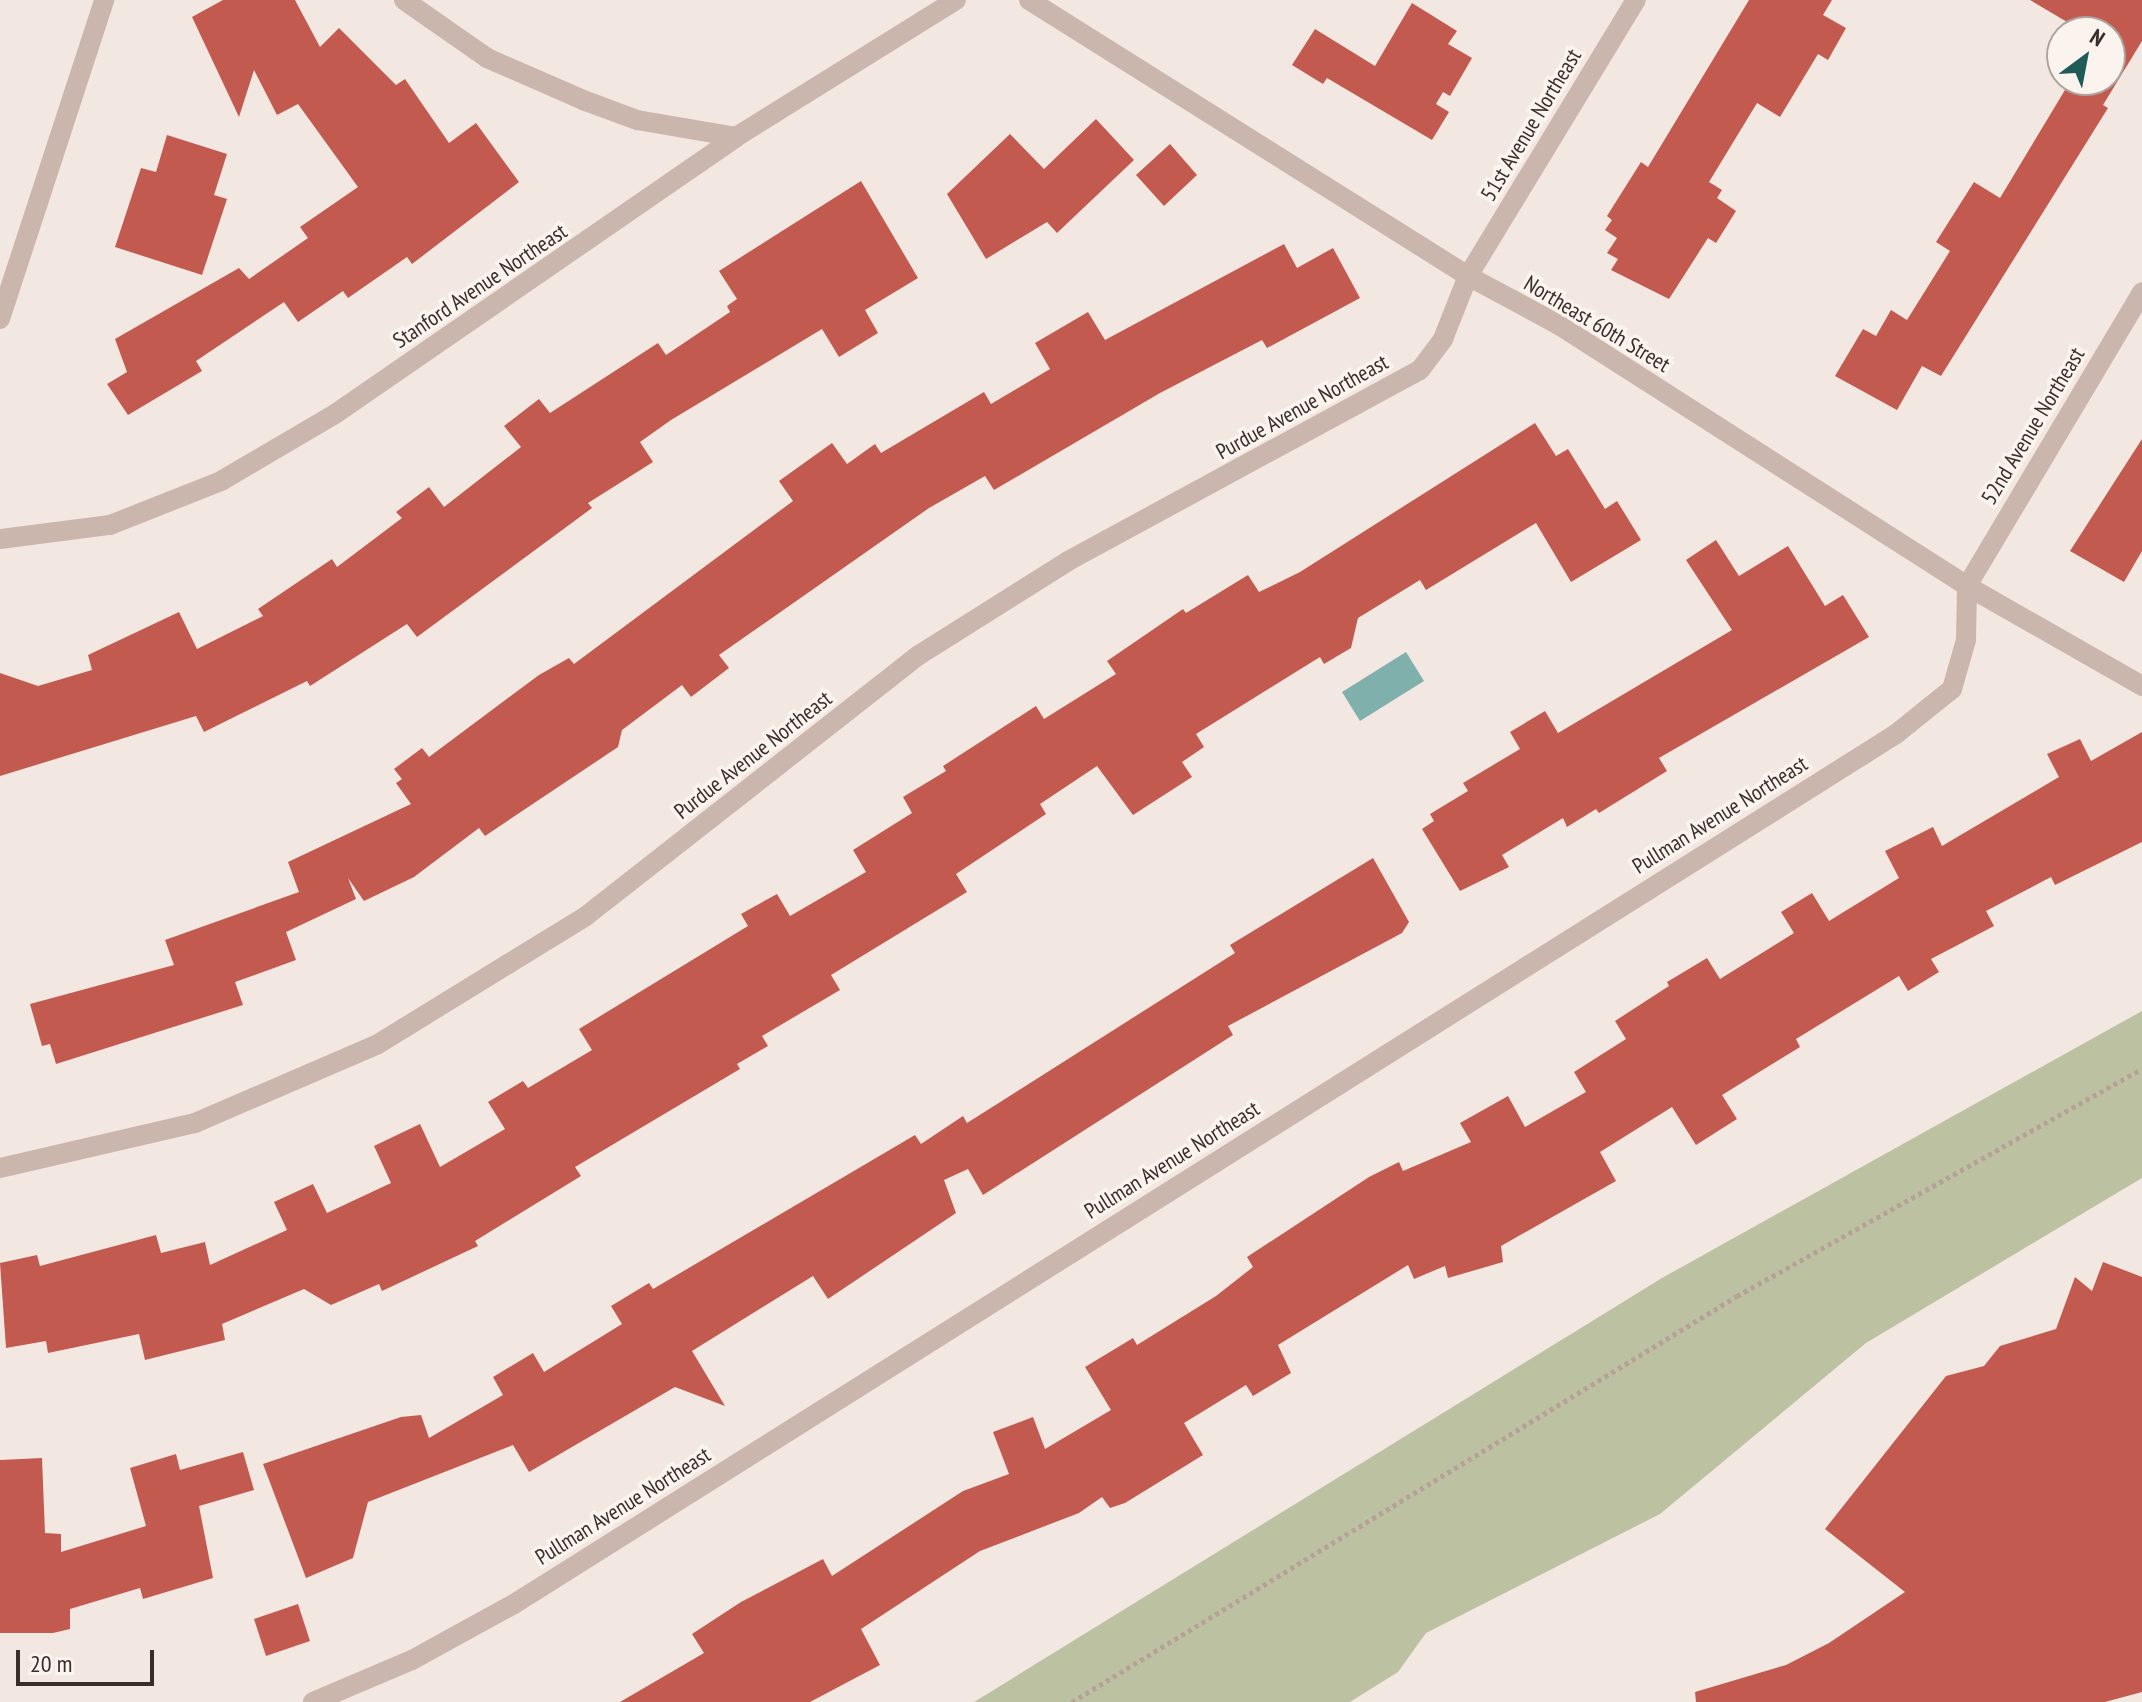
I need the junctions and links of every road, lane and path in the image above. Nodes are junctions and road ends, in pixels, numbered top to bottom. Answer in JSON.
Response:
{"nodes":[{"id":1,"x":104,"y":0,"type":"edge"},
{"id":2,"x":404,"y":0,"type":"edge"},
{"id":3,"x":956,"y":0,"type":"edge"},
{"id":4,"x":1029,"y":0,"type":"edge"},
{"id":5,"x":1636,"y":0,"type":"edge"},
{"id":6,"x":736,"y":137,"type":"junction"},
{"id":7,"x":1468,"y":276,"type":"junction"},
{"id":8,"x":2142,"y":292,"type":"edge"},
{"id":9,"x":0,"y":319,"type":"edge"},
{"id":10,"x":0,"y":539,"type":"edge"},
{"id":11,"x":1967,"y":586,"type":"junction"},
{"id":12,"x":2142,"y":686,"type":"edge"},
{"id":13,"x":2142,"y":1069,"type":"edge"},
{"id":14,"x":0,"y":1168,"type":"edge"},
{"id":15,"x":313,"y":1702,"type":"edge"},
{"id":16,"x":1072,"y":1702,"type":"edge"}],
"edges":[{"from":1,"to":9,"type":"street"},
{"from":2,"to":6,"type":"street"},
{"from":3,"to":6,"type":"street","name":"Stanford Avenue Northeast"},
{"from":4,"to":7,"type":"street","name":"Northeast 60th Street"},
{"from":5,"to":7,"type":"street","name":"51st Avenue Northeast"},
{"from":6,"to":10,"type":"street","name":"Stanford Avenue Northeast"},
{"from":7,"to":11,"type":"street","name":"Northeast 60th Street"},
{"from":7,"to":14,"type":"street","name":"Purdue Avenue Northeast"},
{"from":8,"to":11,"type":"street","name":"52nd Avenue Northeast"},
{"from":11,"to":12,"type":"street","name":"Northeast 60th Street"},
{"from":11,"to":15,"type":"street","name":"Pullman Avenue Northeast"},
{"from":13,"to":16,"type":"path"}]}
